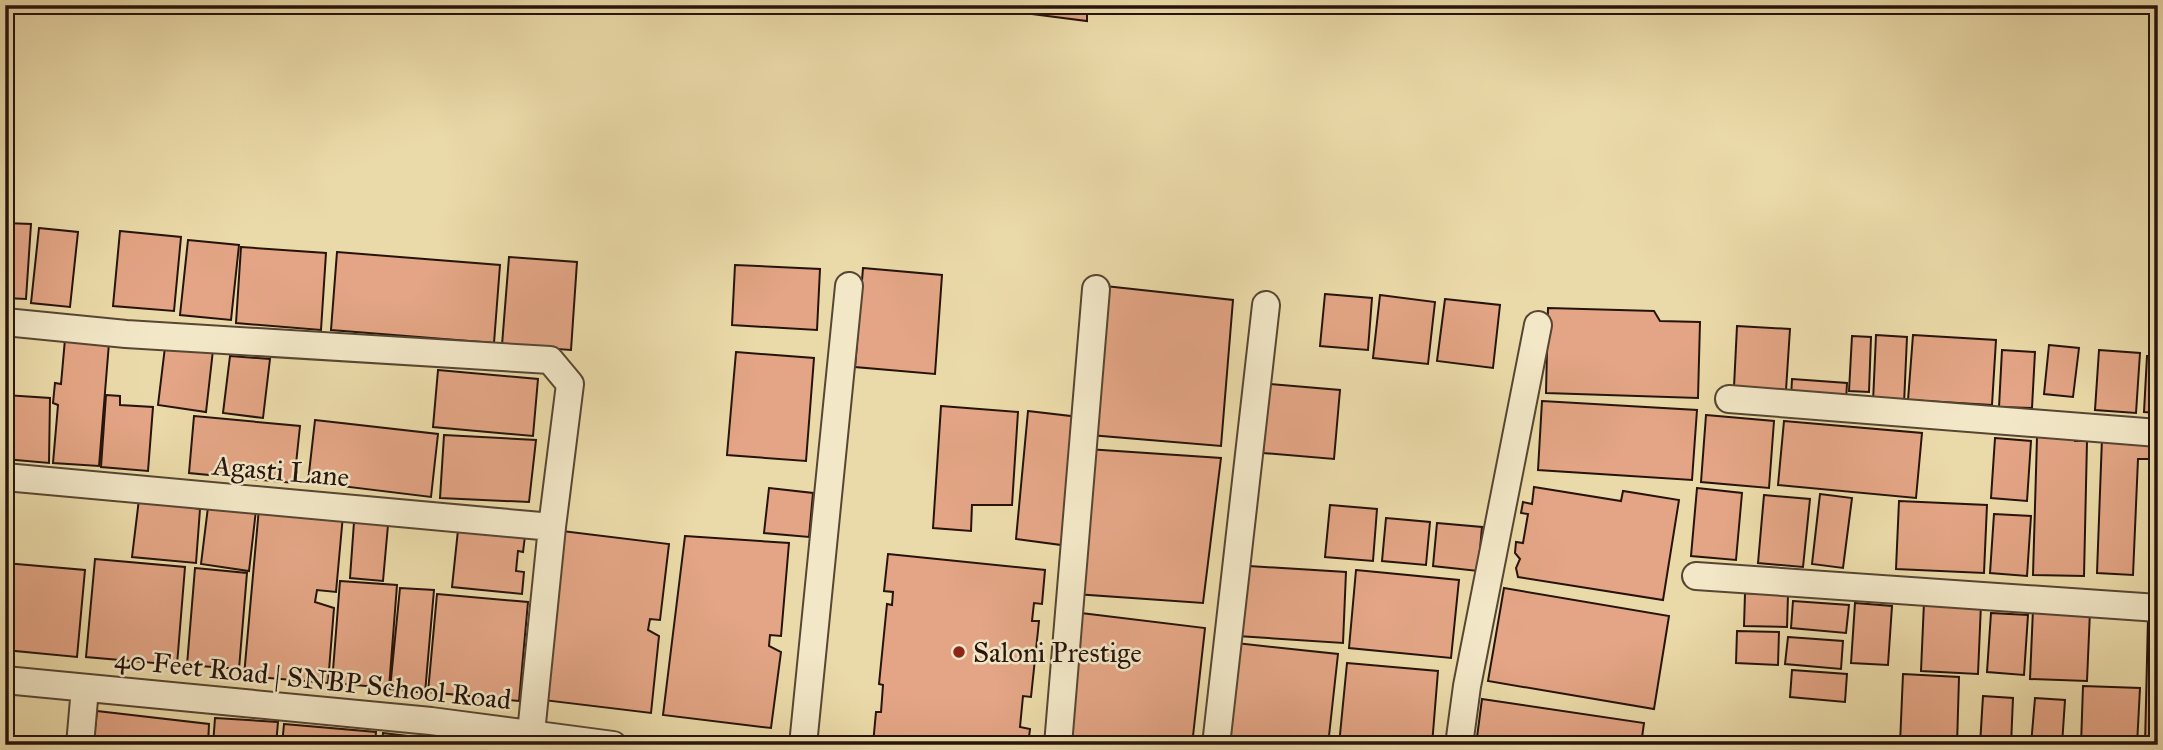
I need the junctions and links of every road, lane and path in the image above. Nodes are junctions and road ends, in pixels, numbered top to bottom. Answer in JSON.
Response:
{"nodes":[{"id":1,"x":849,"y":286,"type":"dead end"},
{"id":2,"x":1096,"y":289,"type":"dead end"},
{"id":3,"x":1266,"y":305,"type":"dead end"},
{"id":4,"x":5,"y":322,"type":"edge"},
{"id":5,"x":1538,"y":326,"type":"dead end"},
{"id":6,"x":1730,"y":399,"type":"dead end"},
{"id":7,"x":2158,"y":433,"type":"edge"},
{"id":8,"x":5,"y":477,"type":"edge"},
{"id":9,"x":552,"y":527,"type":"junction"},
{"id":10,"x":1696,"y":576,"type":"dead end"},
{"id":11,"x":2158,"y":608,"type":"edge"},
{"id":12,"x":5,"y":680,"type":"edge"},
{"id":13,"x":85,"y":688,"type":"junction"},
{"id":14,"x":531,"y":733,"type":"junction"},
{"id":15,"x":80,"y":745,"type":"edge"},
{"id":16,"x":613,"y":745,"type":"edge"},
{"id":17,"x":803,"y":745,"type":"edge"},
{"id":18,"x":1058,"y":745,"type":"edge"},
{"id":19,"x":1216,"y":745,"type":"edge"},
{"id":20,"x":1458,"y":745,"type":"edge"}],
"edges":[{"from":1,"to":17,"type":"street"},
{"from":2,"to":18,"type":"street"},
{"from":3,"to":19,"type":"street"},
{"from":4,"to":9,"type":"street"},
{"from":5,"to":20,"type":"street"},
{"from":6,"to":7,"type":"street"},
{"from":8,"to":9,"type":"street","name":"Agasti Lane"},
{"from":9,"to":14,"type":"street"},
{"from":10,"to":11,"type":"street"},
{"from":12,"to":13,"type":"street","name":"40 Feet Road | SNBP School Road"},
{"from":13,"to":14,"type":"street","name":"40 Feet Road | SNBP School Road"},
{"from":13,"to":15,"type":"street"},
{"from":14,"to":16,"type":"street","name":"40 Feet Road | SNBP School Road"}]}
